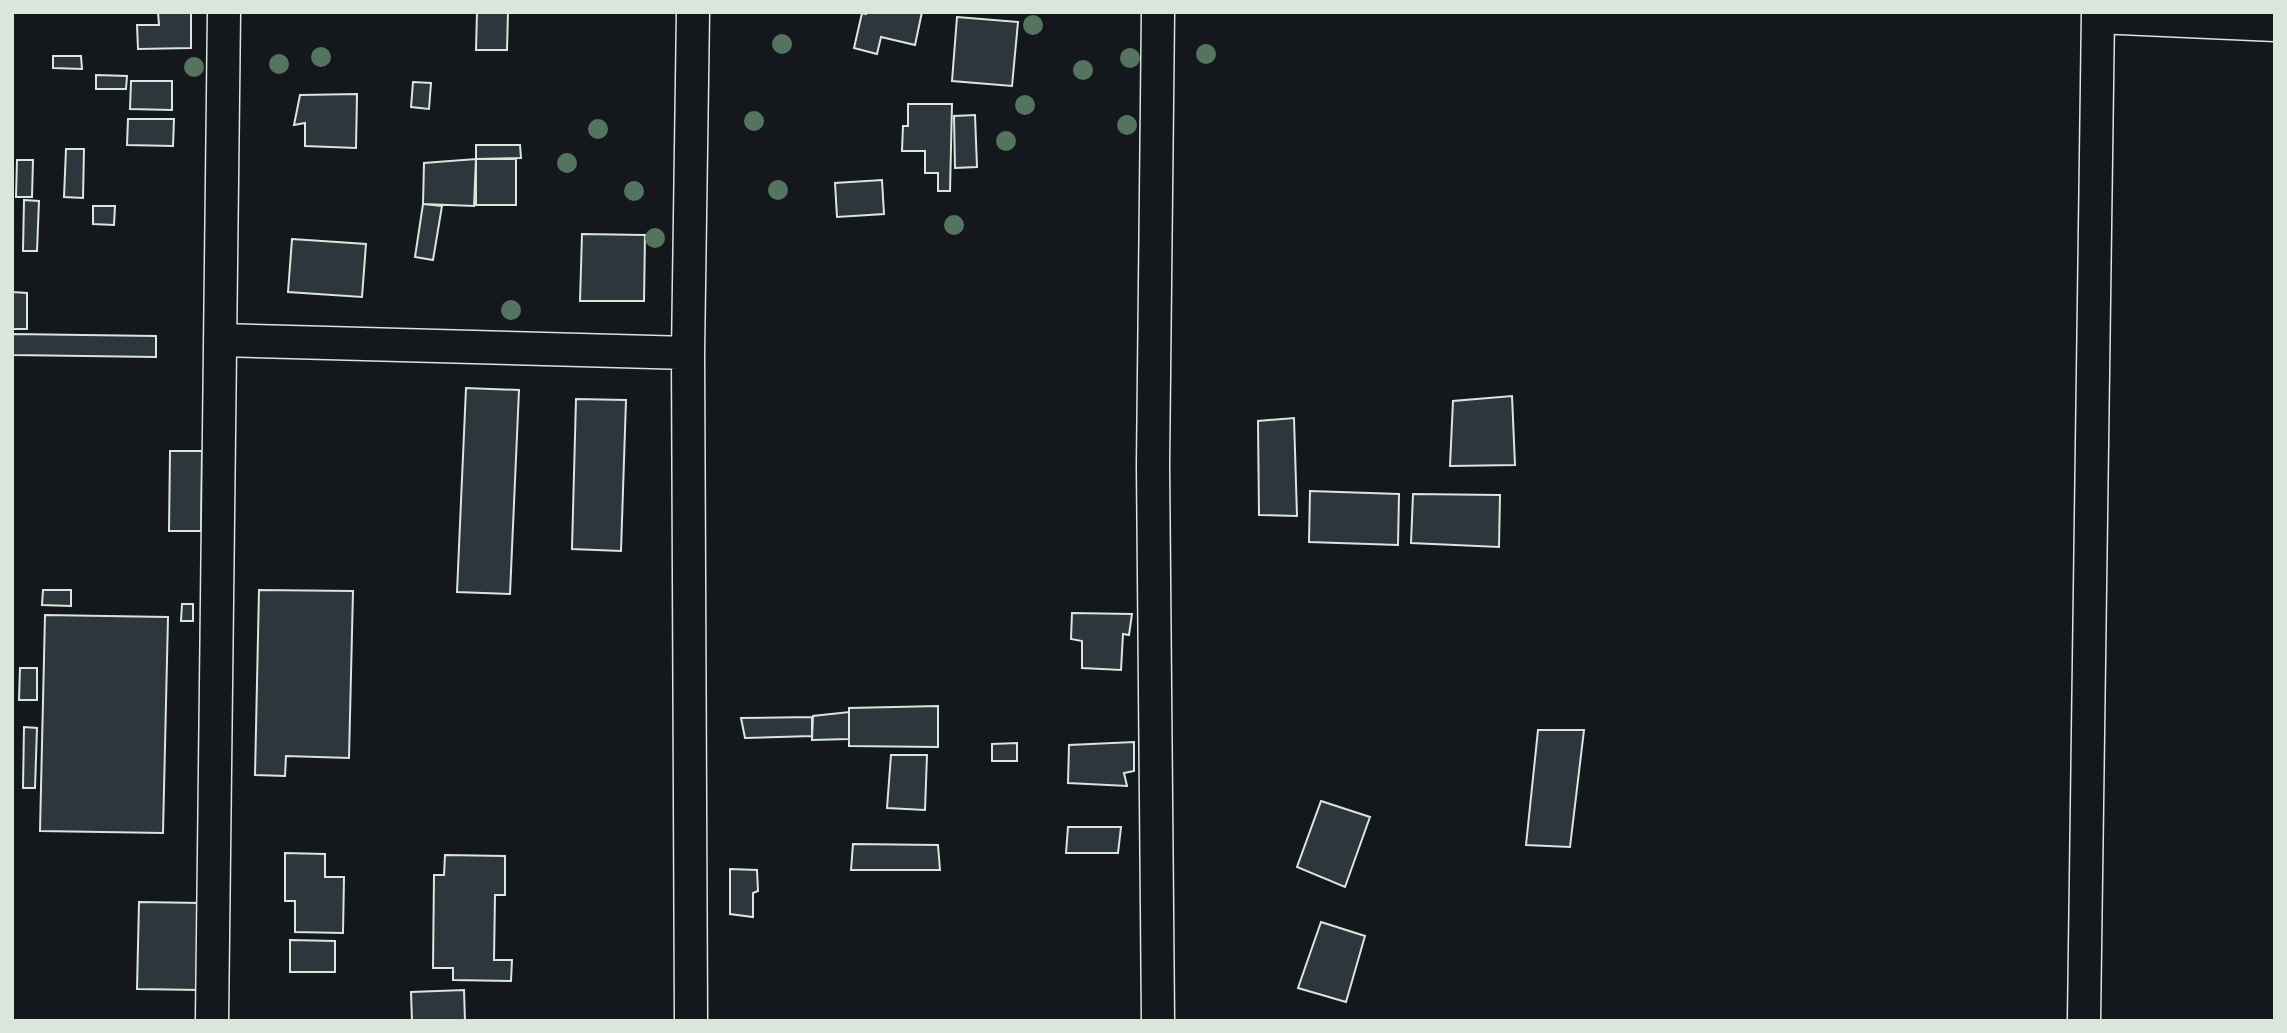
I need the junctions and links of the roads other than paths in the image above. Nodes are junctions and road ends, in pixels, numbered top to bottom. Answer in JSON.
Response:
{"nodes":[{"id":1,"x":224,"y":12,"type":"edge"},
{"id":2,"x":693,"y":12,"type":"edge"},
{"id":3,"x":1158,"y":12,"type":"edge"},
{"id":4,"x":2098,"y":15,"type":"edge"},
{"id":5,"x":2275,"y":25,"type":"edge"},
{"id":6,"x":220,"y":340,"type":"junction"},
{"id":7,"x":688,"y":353,"type":"junction"},
{"id":8,"x":212,"y":1021,"type":"edge"},
{"id":9,"x":691,"y":1021,"type":"edge"},
{"id":10,"x":1158,"y":1021,"type":"edge"},
{"id":11,"x":2084,"y":1021,"type":"edge"}],
"edges":[{"from":1,"to":6,"type":"street"},
{"from":2,"to":7,"type":"street"},
{"from":3,"to":10,"type":"street"},
{"from":4,"to":5,"type":"street"},
{"from":4,"to":11,"type":"street"},
{"from":6,"to":7,"type":"street"},
{"from":6,"to":8,"type":"street"},
{"from":7,"to":9,"type":"street"}]}
